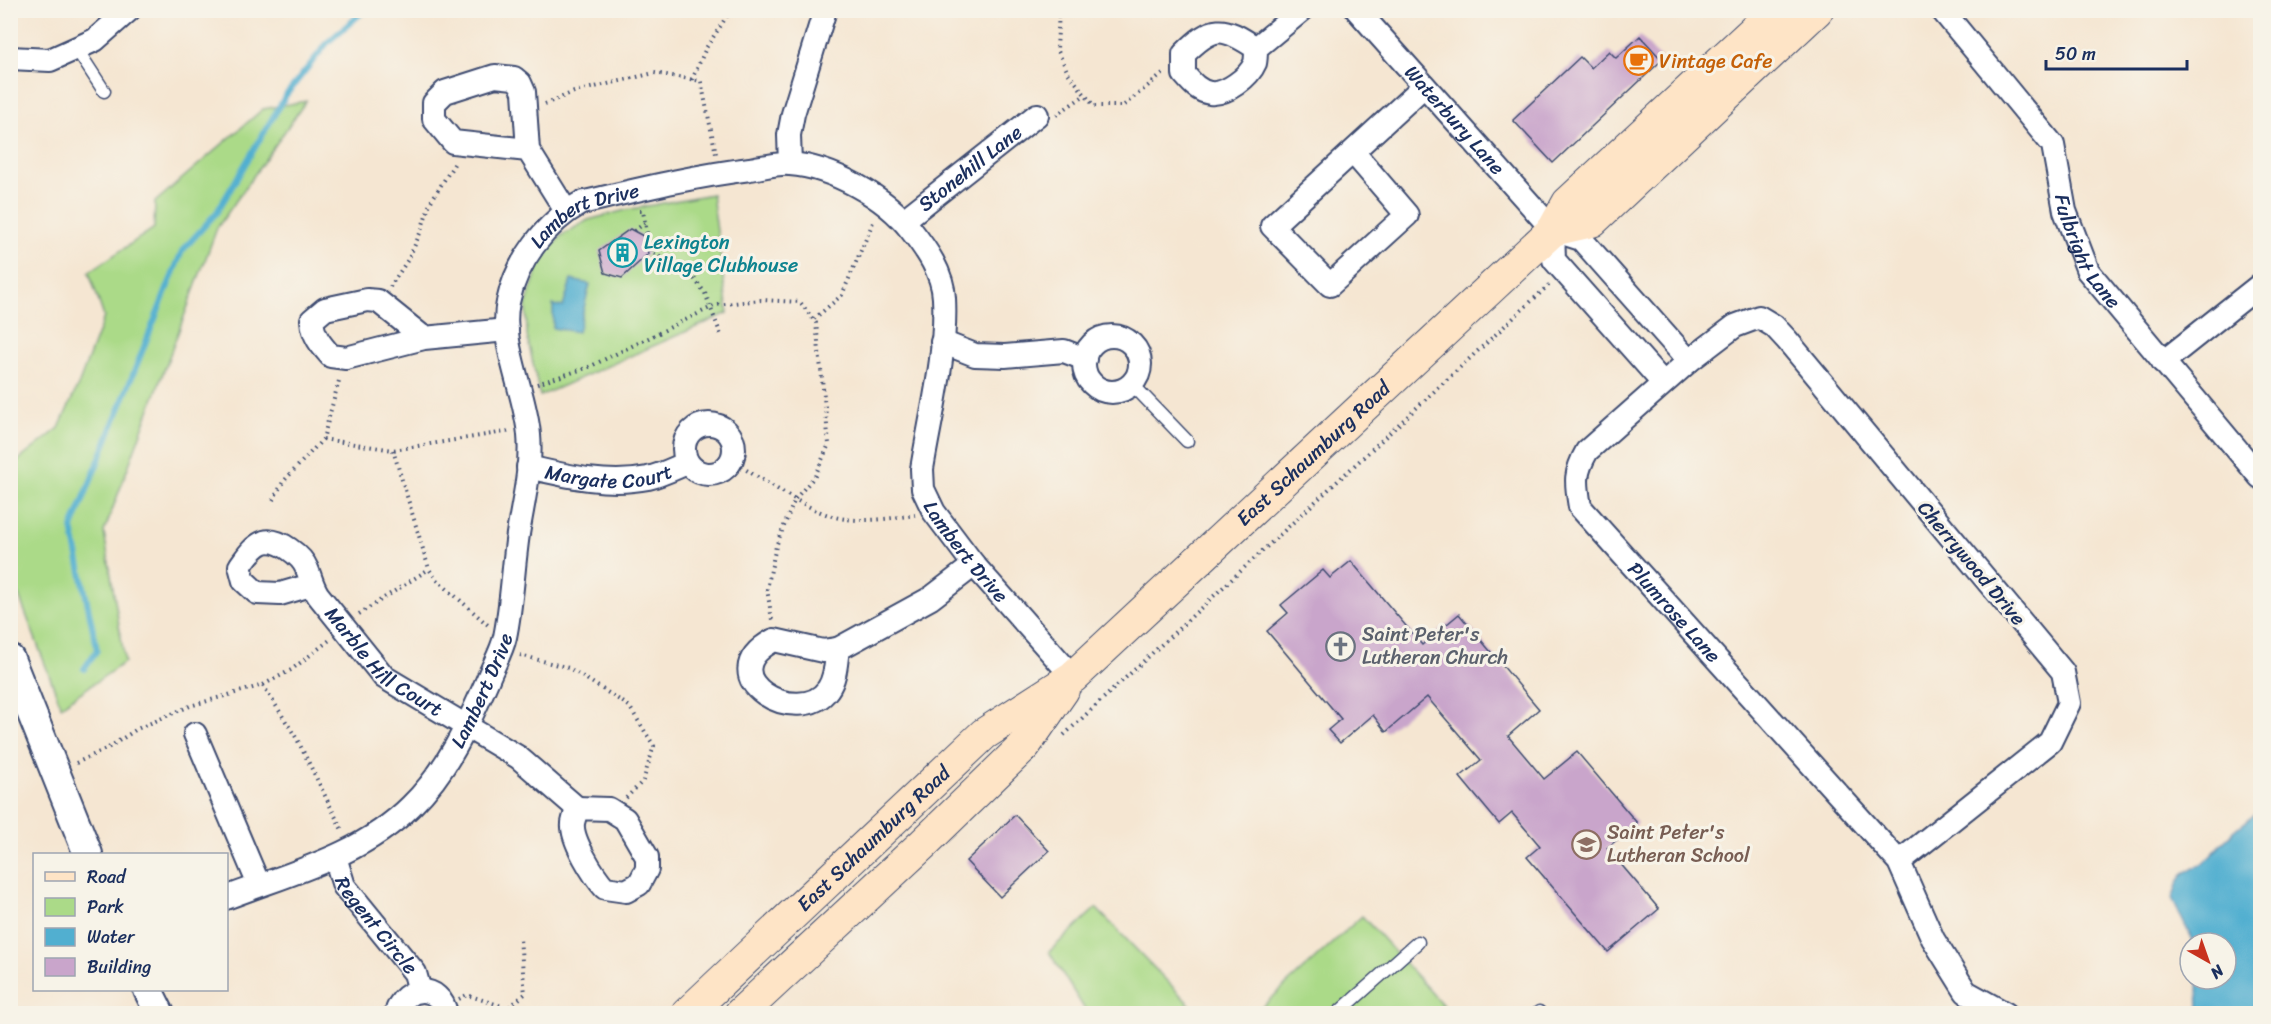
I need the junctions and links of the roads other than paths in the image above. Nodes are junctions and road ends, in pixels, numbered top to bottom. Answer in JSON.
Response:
{"nodes":[{"id":1,"x":129,"y":10,"type":"edge"},
{"id":2,"x":825,"y":10,"type":"edge"},
{"id":3,"x":1302,"y":10,"type":"edge"},
{"id":4,"x":1357,"y":10,"type":"edge"},
{"id":5,"x":1776,"y":10,"type":"edge"},
{"id":6,"x":1817,"y":10,"type":"edge"},
{"id":7,"x":1942,"y":10,"type":"edge"},
{"id":8,"x":76,"y":48,"type":"junction"},
{"id":9,"x":1256,"y":48,"type":"junction"},
{"id":10,"x":10,"y":58,"type":"edge"},
{"id":11,"x":1424,"y":86,"type":"junction"},
{"id":12,"x":104,"y":91,"type":"dead end"},
{"id":13,"x":1037,"y":115,"type":"road end"},
{"id":14,"x":528,"y":150,"type":"junction"},
{"id":15,"x":1353,"y":152,"type":"junction"},
{"id":16,"x":790,"y":164,"type":"junction"},
{"id":17,"x":566,"y":211,"type":"junction"},
{"id":18,"x":904,"y":220,"type":"junction"},
{"id":19,"x":1553,"y":230,"type":"junction"},
{"id":20,"x":2260,"y":285,"type":"edge"},
{"id":21,"x":507,"y":330,"type":"junction"},
{"id":22,"x":424,"y":338,"type":"junction"},
{"id":23,"x":942,"y":342,"type":"junction"},
{"id":24,"x":1085,"y":359,"type":"junction"},
{"id":25,"x":1689,"y":361,"type":"junction"},
{"id":26,"x":2163,"y":362,"type":"junction"},
{"id":27,"x":1663,"y":383,"type":"junction"},
{"id":28,"x":1132,"y":384,"type":"junction"},
{"id":29,"x":1187,"y":441,"type":"dead end"},
{"id":30,"x":687,"y":463,"type":"junction"},
{"id":31,"x":528,"y":468,"type":"junction"},
{"id":32,"x":2260,"y":477,"type":"edge"},
{"id":33,"x":974,"y":565,"type":"junction"},
{"id":34,"x":311,"y":585,"type":"dead end"},
{"id":35,"x":838,"y":649,"type":"junction"},
{"id":36,"x":10,"y":659,"type":"edge"},
{"id":37,"x":1073,"y":677,"type":"junction"},
{"id":38,"x":467,"y":727,"type":"junction"},
{"id":39,"x":195,"y":734,"type":"dead end"},
{"id":40,"x":578,"y":808,"type":"dead end"},
{"id":41,"x":87,"y":853,"type":"edge"},
{"id":42,"x":343,"y":853,"type":"junction"},
{"id":43,"x":1899,"y":862,"type":"junction"},
{"id":44,"x":260,"y":885,"type":"junction"},
{"id":45,"x":228,"y":897,"type":"edge"},
{"id":46,"x":1418,"y":942,"type":"dead end"},
{"id":47,"x":148,"y":991,"type":"edge"},
{"id":48,"x":420,"y":991,"type":"junction"},
{"id":49,"x":446,"y":1011,"type":"edge"},
{"id":50,"x":160,"y":1014,"type":"edge"},
{"id":51,"x":396,"y":1014,"type":"edge"},
{"id":52,"x":687,"y":1014,"type":"edge"},
{"id":53,"x":740,"y":1014,"type":"edge"},
{"id":54,"x":1336,"y":1014,"type":"edge"},
{"id":55,"x":2006,"y":1014,"type":"edge"}],
"edges":[{"from":1,"to":8,"type":"street"},
{"from":2,"to":16,"type":"street"},
{"from":3,"to":9,"type":"street"},
{"from":4,"to":11,"type":"street","name":"Waterbury Lane"},
{"from":5,"to":19,"type":"main road","name":"East Schaumburg Road"},
{"from":6,"to":19,"type":"main road","name":"East Schaumburg Road"},
{"from":7,"to":26,"type":"street","name":"Fulbright Lane"},
{"from":8,"to":10,"type":"street"},
{"from":8,"to":12,"type":"lane"},
{"from":9,"to":9,"type":"street"},
{"from":11,"to":15,"type":"street"},
{"from":11,"to":19,"type":"street","name":"Waterbury Lane"},
{"from":13,"to":18,"type":"street","name":"Stonehill Lane"},
{"from":14,"to":14,"type":"street"},
{"from":14,"to":17,"type":"street"},
{"from":15,"to":15,"type":"street"},
{"from":16,"to":17,"type":"street","name":"Lambert Drive"},
{"from":16,"to":18,"type":"street","name":"Lambert Drive"},
{"from":17,"to":21,"type":"street","name":"Lambert Drive"},
{"from":18,"to":23,"type":"street","name":"Lambert Drive"},
{"from":19,"to":25,"type":"street","name":"Waterbury Lane"},
{"from":19,"to":27,"type":"street"},
{"from":19,"to":37,"type":"main road","name":"East Schaumburg Road"},
{"from":20,"to":26,"type":"street"},
{"from":21,"to":22,"type":"street"},
{"from":21,"to":31,"type":"street","name":"Lambert Drive"},
{"from":22,"to":22,"type":"street"},
{"from":23,"to":24,"type":"street"},
{"from":23,"to":33,"type":"street","name":"Lambert Drive"},
{"from":24,"to":28,"type":"street"},
{"from":24,"to":28,"type":"street"},
{"from":25,"to":27,"type":"street","name":"Plumrose Lane"},
{"from":25,"to":43,"type":"street","name":"Cherrywood Drive"},
{"from":26,"to":32,"type":"street","name":"Fulbright Lane"},
{"from":27,"to":43,"type":"street","name":"Plumrose Lane"},
{"from":28,"to":29,"type":"lane"},
{"from":30,"to":30,"type":"street","name":"Margate Court"},
{"from":30,"to":31,"type":"street","name":"Margate Court"},
{"from":31,"to":38,"type":"street","name":"Lambert Drive"},
{"from":33,"to":35,"type":"street"},
{"from":33,"to":37,"type":"street","name":"Lambert Drive"},
{"from":34,"to":38,"type":"street","name":"Marble Hill Court"},
{"from":35,"to":35,"type":"street"},
{"from":36,"to":41,"type":"street"},
{"from":37,"to":52,"type":"main road","name":"East Schaumburg Road"},
{"from":37,"to":53,"type":"main road","name":"East Schaumburg Road"},
{"from":38,"to":40,"type":"street","name":"Marble Hill Court"},
{"from":38,"to":42,"type":"street","name":"Lambert Drive"},
{"from":39,"to":44,"type":"street"},
{"from":42,"to":44,"type":"street","name":"Lambert Drive"},
{"from":42,"to":48,"type":"street","name":"Regent Circle"},
{"from":43,"to":55,"type":"street","name":"Plumrose Lane"},
{"from":44,"to":45,"type":"street","name":"Lambert Drive"},
{"from":46,"to":54,"type":"lane"},
{"from":47,"to":50,"type":"street"},
{"from":48,"to":49,"type":"street","name":"Regent Circle"},
{"from":48,"to":51,"type":"street","name":"Regent Circle"}]}
